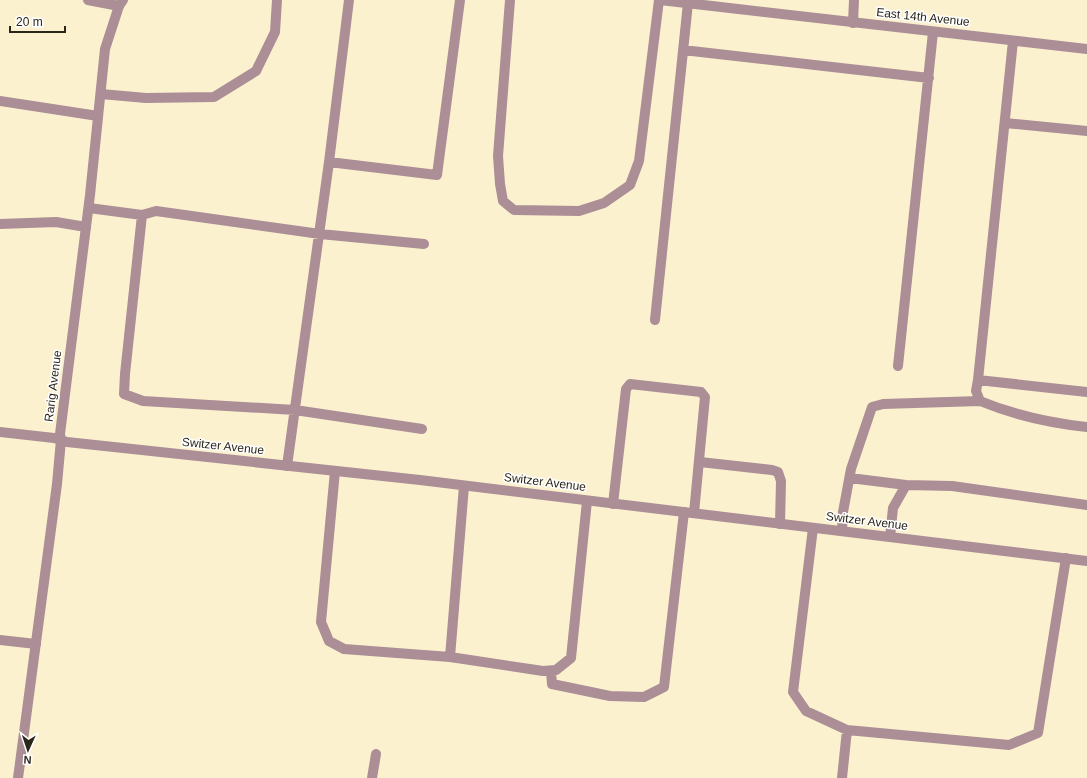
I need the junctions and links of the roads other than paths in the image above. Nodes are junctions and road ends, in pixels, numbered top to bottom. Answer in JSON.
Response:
{"nodes":[{"id":1,"x":88,"y":0,"type":"edge"},
{"id":2,"x":277,"y":0,"type":"edge"},
{"id":3,"x":349,"y":0,"type":"edge"},
{"id":4,"x":460,"y":0,"type":"edge"},
{"id":5,"x":510,"y":0,"type":"edge"},
{"id":6,"x":660,"y":0,"type":"edge"},
{"id":7,"x":854,"y":0,"type":"edge"},
{"id":8,"x":121,"y":3,"type":"edge"},
{"id":9,"x":688,"y":3,"type":"junction"},
{"id":10,"x":853,"y":23,"type":"junction"},
{"id":11,"x":934,"y":32,"type":"junction"},
{"id":12,"x":1013,"y":41,"type":"junction"},
{"id":13,"x":1087,"y":49,"type":"edge"},
{"id":14,"x":683,"y":50,"type":"junction"},
{"id":15,"x":929,"y":78,"type":"junction"},
{"id":16,"x":101,"y":94,"type":"junction"},
{"id":17,"x":0,"y":101,"type":"edge"},
{"id":18,"x":98,"y":116,"type":"junction"},
{"id":19,"x":1005,"y":123,"type":"junction"},
{"id":20,"x":1087,"y":131,"type":"edge"},
{"id":21,"x":329,"y":162,"type":"junction"},
{"id":22,"x":89,"y":208,"type":"junction"},
{"id":23,"x":142,"y":215,"type":"junction"},
{"id":24,"x":0,"y":224,"type":"edge"},
{"id":25,"x":86,"y":227,"type":"junction"},
{"id":26,"x":320,"y":234,"type":"junction"},
{"id":27,"x":424,"y":244,"type":"dead end"},
{"id":28,"x":655,"y":320,"type":"dead end"},
{"id":29,"x":898,"y":366,"type":"dead end"},
{"id":30,"x":978,"y":380,"type":"junction"},
{"id":31,"x":1087,"y":392,"type":"edge"},
{"id":32,"x":980,"y":401,"type":"junction"},
{"id":33,"x":295,"y":410,"type":"junction"},
{"id":34,"x":1087,"y":426,"type":"edge"},
{"id":35,"x":422,"y":428,"type":"dead end"},
{"id":36,"x":0,"y":432,"type":"edge"},
{"id":37,"x":61,"y":440,"type":"junction"},
{"id":38,"x":700,"y":462,"type":"junction"},
{"id":39,"x":287,"y":466,"type":"junction"},
{"id":40,"x":335,"y":471,"type":"junction"},
{"id":41,"x":850,"y":478,"type":"junction"},
{"id":42,"x":906,"y":485,"type":"junction"},
{"id":43,"x":464,"y":486,"type":"junction"},
{"id":44,"x":587,"y":500,"type":"junction"},
{"id":45,"x":613,"y":504,"type":"junction"},
{"id":46,"x":1087,"y":505,"type":"edge"},
{"id":47,"x":689,"y":513,"type":"junction"},
{"id":48,"x":780,"y":524,"type":"junction"},
{"id":49,"x":813,"y":528,"type":"junction"},
{"id":50,"x":842,"y":531,"type":"junction"},
{"id":51,"x":890,"y":537,"type":"junction"},
{"id":52,"x":1066,"y":558,"type":"junction"},
{"id":53,"x":1087,"y":561,"type":"edge"},
{"id":54,"x":0,"y":640,"type":"edge"},
{"id":55,"x":36,"y":644,"type":"junction"},
{"id":56,"x":450,"y":657,"type":"junction"},
{"id":57,"x":551,"y":671,"type":"junction"},
{"id":58,"x":847,"y":730,"type":"junction"},
{"id":59,"x":376,"y":754,"type":"dead end"},
{"id":60,"x":18,"y":778,"type":"edge"},
{"id":61,"x":372,"y":778,"type":"edge"},
{"id":62,"x":842,"y":778,"type":"edge"}],
"edges":[{"from":1,"to":8,"type":"street"},
{"from":2,"to":16,"type":"street"},
{"from":3,"to":21,"type":"street"},
{"from":4,"to":21,"type":"street"},
{"from":5,"to":6,"type":"street"},
{"from":6,"to":9,"type":"street","name":"East 14th Avenue"},
{"from":7,"to":10,"type":"street"},
{"from":8,"to":16,"type":"street","name":"Rarig Avenue"},
{"from":9,"to":10,"type":"street","name":"East 14th Avenue"},
{"from":9,"to":14,"type":"street"},
{"from":10,"to":11,"type":"street","name":"East 14th Avenue"},
{"from":11,"to":12,"type":"street","name":"East 14th Avenue"},
{"from":11,"to":15,"type":"street"},
{"from":12,"to":13,"type":"street","name":"East 14th Avenue"},
{"from":12,"to":19,"type":"street"},
{"from":14,"to":15,"type":"street"},
{"from":14,"to":28,"type":"street"},
{"from":15,"to":29,"type":"street"},
{"from":16,"to":18,"type":"street","name":"Rarig Avenue"},
{"from":17,"to":18,"type":"street"},
{"from":18,"to":22,"type":"street","name":"Rarig Avenue"},
{"from":19,"to":20,"type":"street"},
{"from":19,"to":30,"type":"street"},
{"from":21,"to":26,"type":"street"},
{"from":22,"to":23,"type":"street"},
{"from":22,"to":25,"type":"street","name":"Rarig Avenue"},
{"from":23,"to":26,"type":"street"},
{"from":23,"to":33,"type":"street"},
{"from":24,"to":25,"type":"street"},
{"from":25,"to":37,"type":"street","name":"Rarig Avenue"},
{"from":26,"to":27,"type":"street"},
{"from":26,"to":33,"type":"street"},
{"from":30,"to":31,"type":"street"},
{"from":30,"to":32,"type":"street"},
{"from":32,"to":34,"type":"street"},
{"from":32,"to":41,"type":"street"},
{"from":33,"to":35,"type":"street"},
{"from":33,"to":39,"type":"street"},
{"from":36,"to":37,"type":"street","name":"Switzer Avenue"},
{"from":37,"to":39,"type":"street","name":"Switzer Avenue"},
{"from":37,"to":55,"type":"street","name":"Rarig Avenue"},
{"from":38,"to":45,"type":"street"},
{"from":38,"to":47,"type":"street"},
{"from":38,"to":48,"type":"street"},
{"from":39,"to":40,"type":"street","name":"Switzer Avenue"},
{"from":40,"to":43,"type":"street","name":"Switzer Avenue"},
{"from":40,"to":56,"type":"street"},
{"from":41,"to":42,"type":"street"},
{"from":41,"to":50,"type":"street"},
{"from":42,"to":46,"type":"street"},
{"from":42,"to":51,"type":"street"},
{"from":43,"to":44,"type":"street","name":"Switzer Avenue"},
{"from":43,"to":56,"type":"street"},
{"from":44,"to":45,"type":"street","name":"Switzer Avenue"},
{"from":44,"to":57,"type":"street"},
{"from":45,"to":47,"type":"street","name":"Switzer Avenue"},
{"from":47,"to":48,"type":"street","name":"Switzer Avenue"},
{"from":47,"to":57,"type":"street"},
{"from":48,"to":49,"type":"street","name":"Switzer Avenue"},
{"from":49,"to":50,"type":"street","name":"Switzer Avenue"},
{"from":49,"to":58,"type":"street"},
{"from":50,"to":51,"type":"street","name":"Switzer Avenue"},
{"from":51,"to":52,"type":"street","name":"Switzer Avenue"},
{"from":52,"to":53,"type":"street","name":"Switzer Avenue"},
{"from":52,"to":58,"type":"street"},
{"from":54,"to":55,"type":"street"},
{"from":55,"to":60,"type":"street","name":"Rarig Avenue"},
{"from":56,"to":57,"type":"street"},
{"from":58,"to":62,"type":"street"},
{"from":59,"to":61,"type":"street"}]}
